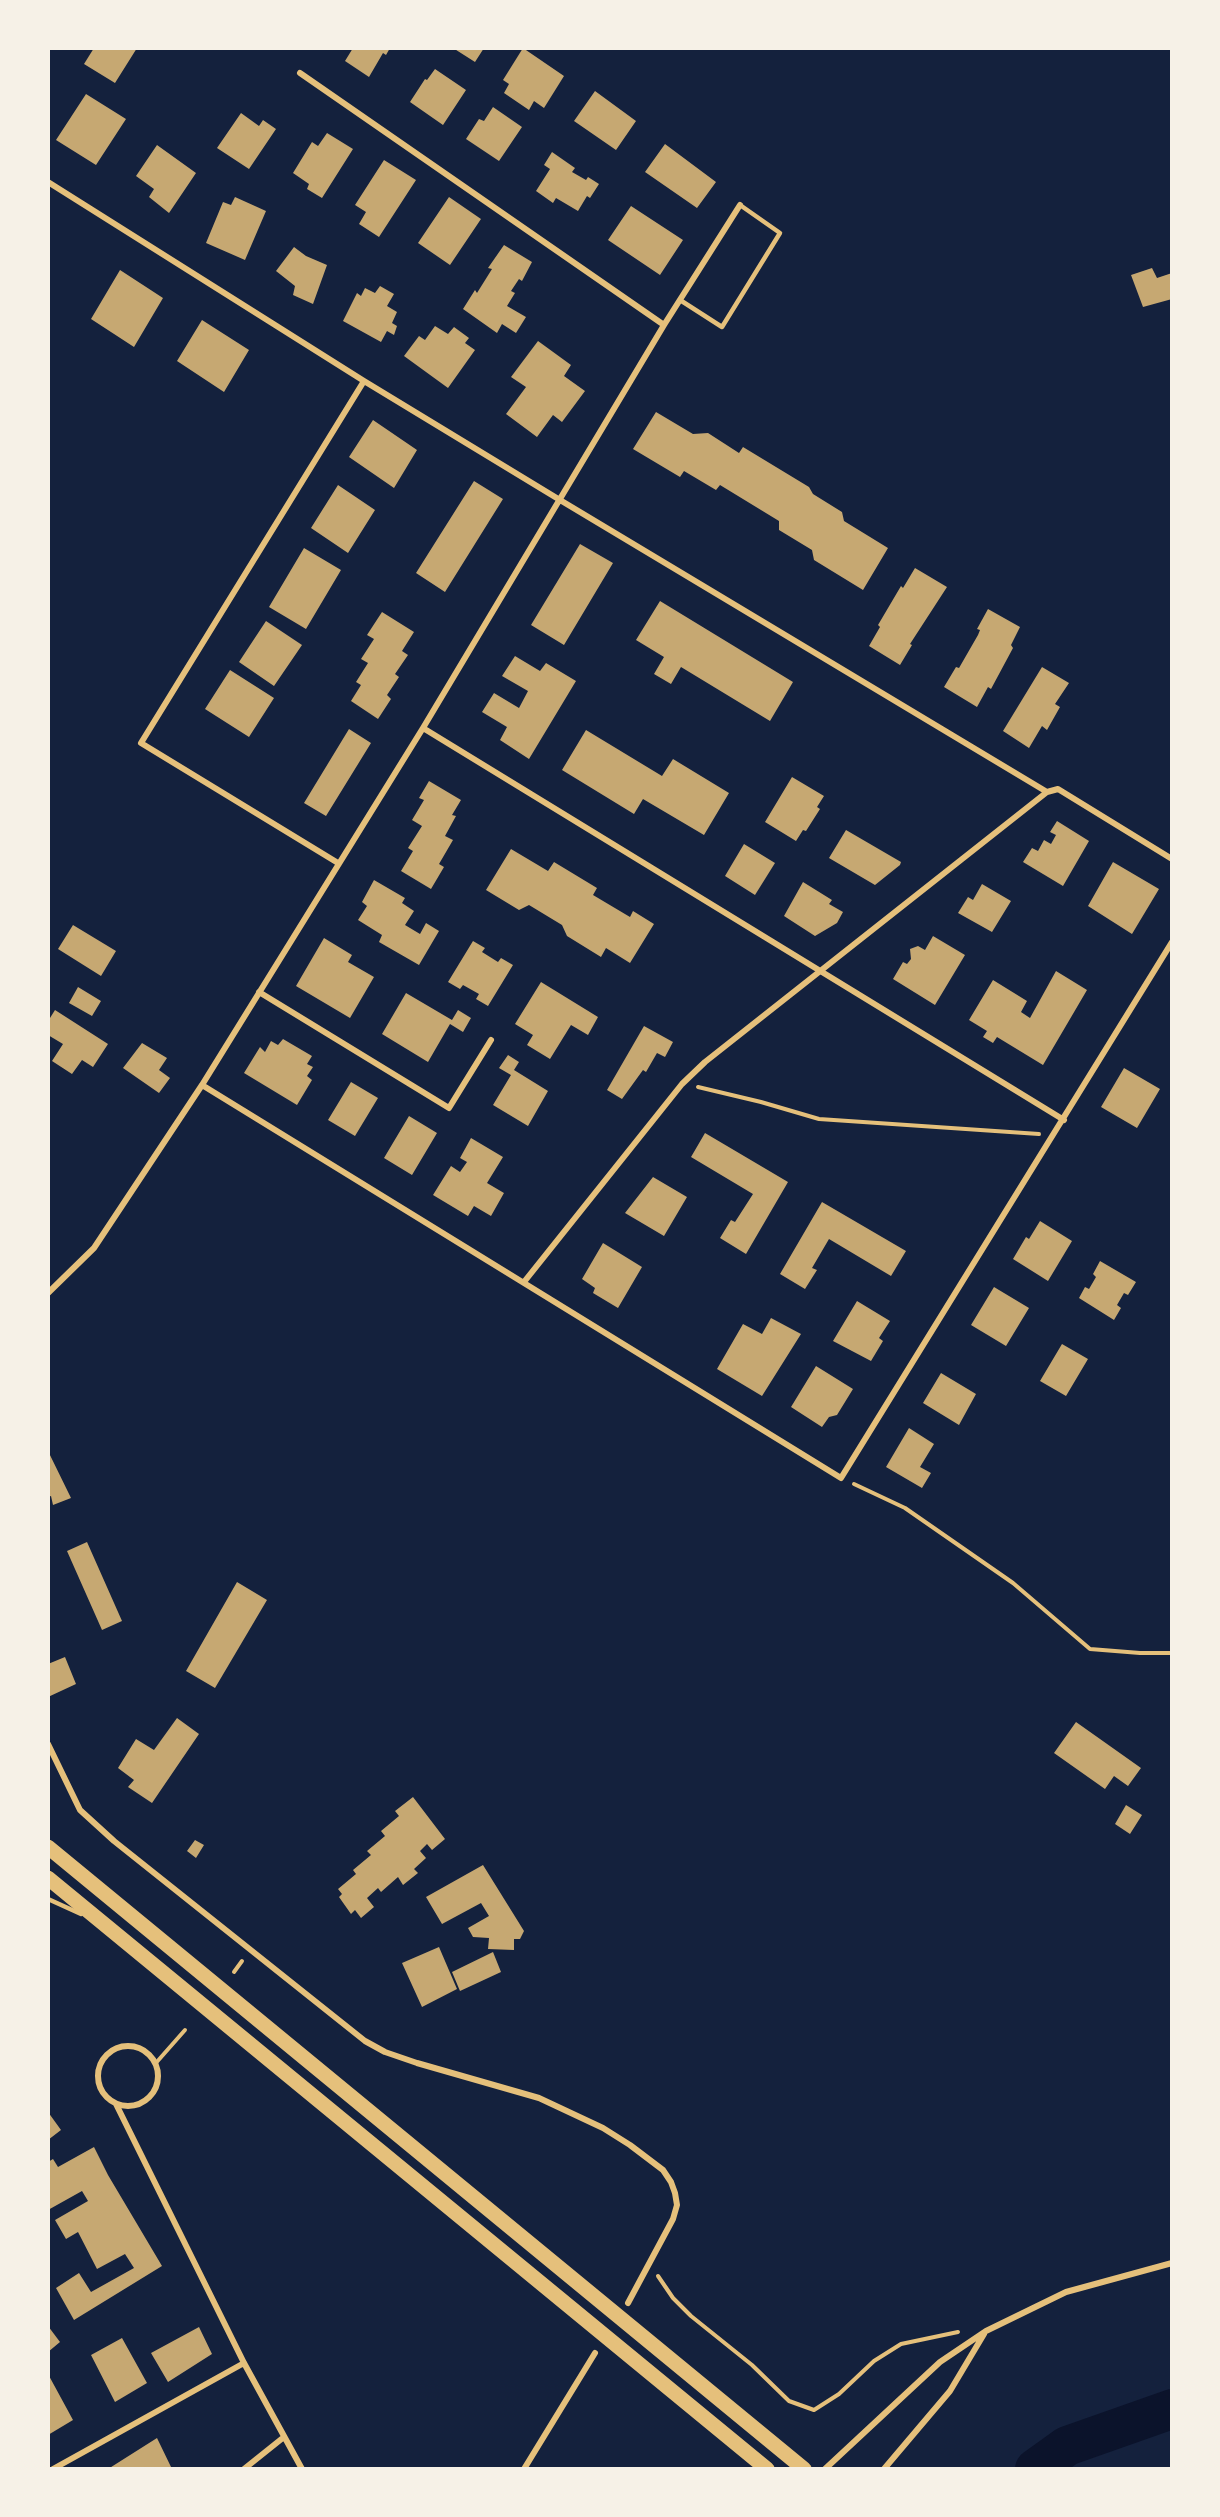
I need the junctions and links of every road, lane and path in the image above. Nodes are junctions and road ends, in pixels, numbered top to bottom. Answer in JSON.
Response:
{"nodes":[{"id":1,"x":300,"y":73,"type":"dead end"},
{"id":2,"x":48,"y":182,"type":"edge"},
{"id":3,"x":740,"y":205,"type":"joint"},
{"id":4,"x":680,"y":300,"type":"junction"},
{"id":5,"x":664,"y":326,"type":"junction"},
{"id":6,"x":364,"y":381,"type":"junction"},
{"id":7,"x":560,"y":500,"type":"junction"},
{"id":8,"x":423,"y":728,"type":"junction"},
{"id":9,"x":1047,"y":792,"type":"junction"},
{"id":10,"x":1172,"y":859,"type":"edge"},
{"id":11,"x":338,"y":863,"type":"junction"},
{"id":12,"x":1172,"y":942,"type":"edge"},
{"id":13,"x":820,"y":971,"type":"junction"},
{"id":14,"x":259,"y":992,"type":"junction"},
{"id":15,"x":491,"y":1040,"type":"dead end"},
{"id":16,"x":682,"y":1084,"type":"junction"},
{"id":17,"x":202,"y":1085,"type":"junction"},
{"id":18,"x":1064,"y":1120,"type":"junction"},
{"id":19,"x":1054,"y":1135,"type":"junction"},
{"id":20,"x":524,"y":1282,"type":"junction"},
{"id":21,"x":48,"y":1293,"type":"edge"},
{"id":22,"x":841,"y":1478,"type":"junction"},
{"id":23,"x":1172,"y":1653,"type":"edge"},
{"id":24,"x":48,"y":1744,"type":"edge"},
{"id":25,"x":48,"y":1847,"type":"edge"},
{"id":26,"x":48,"y":1878,"type":"edge"},
{"id":27,"x":48,"y":1899,"type":"edge"},
{"id":28,"x":103,"y":1923,"type":"junction"},
{"id":29,"x":185,"y":2030,"type":"dead end"},
{"id":30,"x":156,"y":2064,"type":"junction"},
{"id":31,"x":116,"y":2104,"type":"junction"},
{"id":32,"x":651,"y":2262,"type":"junction"},
{"id":33,"x":1172,"y":2263,"type":"edge"},
{"id":34,"x":628,"y":2303,"type":"dead end"},
{"id":35,"x":986,"y":2331,"type":"junction"},
{"id":36,"x":595,"y":2354,"type":"dead end"},
{"id":37,"x":244,"y":2363,"type":"junction"},
{"id":38,"x":284,"y":2437,"type":"junction"},
{"id":39,"x":52,"y":2469,"type":"edge"},
{"id":40,"x":244,"y":2469,"type":"edge"},
{"id":41,"x":302,"y":2469,"type":"edge"},
{"id":42,"x":524,"y":2469,"type":"edge"},
{"id":43,"x":766,"y":2469,"type":"edge"},
{"id":44,"x":804,"y":2469,"type":"edge"},
{"id":45,"x":825,"y":2469,"type":"edge"},
{"id":46,"x":884,"y":2469,"type":"edge"}],
"edges":[{"from":1,"to":5,"type":"street"},
{"from":2,"to":6,"type":"street"},
{"from":3,"to":4,"type":"street"},
{"from":3,"to":4,"type":"lane"},
{"from":4,"to":5,"type":"street"},
{"from":5,"to":7,"type":"street"},
{"from":6,"to":7,"type":"street"},
{"from":6,"to":11,"type":"street"},
{"from":7,"to":8,"type":"street"},
{"from":7,"to":9,"type":"street"},
{"from":8,"to":11,"type":"street"},
{"from":8,"to":13,"type":"street"},
{"from":9,"to":10,"type":"street"},
{"from":9,"to":13,"type":"street"},
{"from":11,"to":14,"type":"street"},
{"from":12,"to":18,"type":"street"},
{"from":13,"to":16,"type":"street"},
{"from":13,"to":18,"type":"street"},
{"from":14,"to":15,"type":"street"},
{"from":14,"to":17,"type":"street"},
{"from":16,"to":19,"type":"path"},
{"from":16,"to":20,"type":"street"},
{"from":17,"to":20,"type":"street"},
{"from":17,"to":21,"type":"street"},
{"from":18,"to":19,"type":"street"},
{"from":19,"to":22,"type":"street"},
{"from":20,"to":22,"type":"street"},
{"from":22,"to":23,"type":"path"},
{"from":24,"to":32,"type":"street"},
{"from":25,"to":44,"type":"highway"},
{"from":26,"to":28,"type":"highway"},
{"from":27,"to":28,"type":"lane"},
{"from":28,"to":43,"type":"highway"},
{"from":29,"to":30,"type":"path"},
{"from":30,"to":31,"type":"street"},
{"from":30,"to":31,"type":"street"},
{"from":31,"to":37,"type":"street"},
{"from":32,"to":34,"type":"street"},
{"from":32,"to":35,"type":"path"},
{"from":33,"to":35,"type":"street"},
{"from":35,"to":45,"type":"street"},
{"from":35,"to":46,"type":"street"},
{"from":36,"to":42,"type":"street"},
{"from":37,"to":38,"type":"street"},
{"from":37,"to":39,"type":"street"},
{"from":38,"to":40,"type":"street"},
{"from":38,"to":41,"type":"street"}]}
